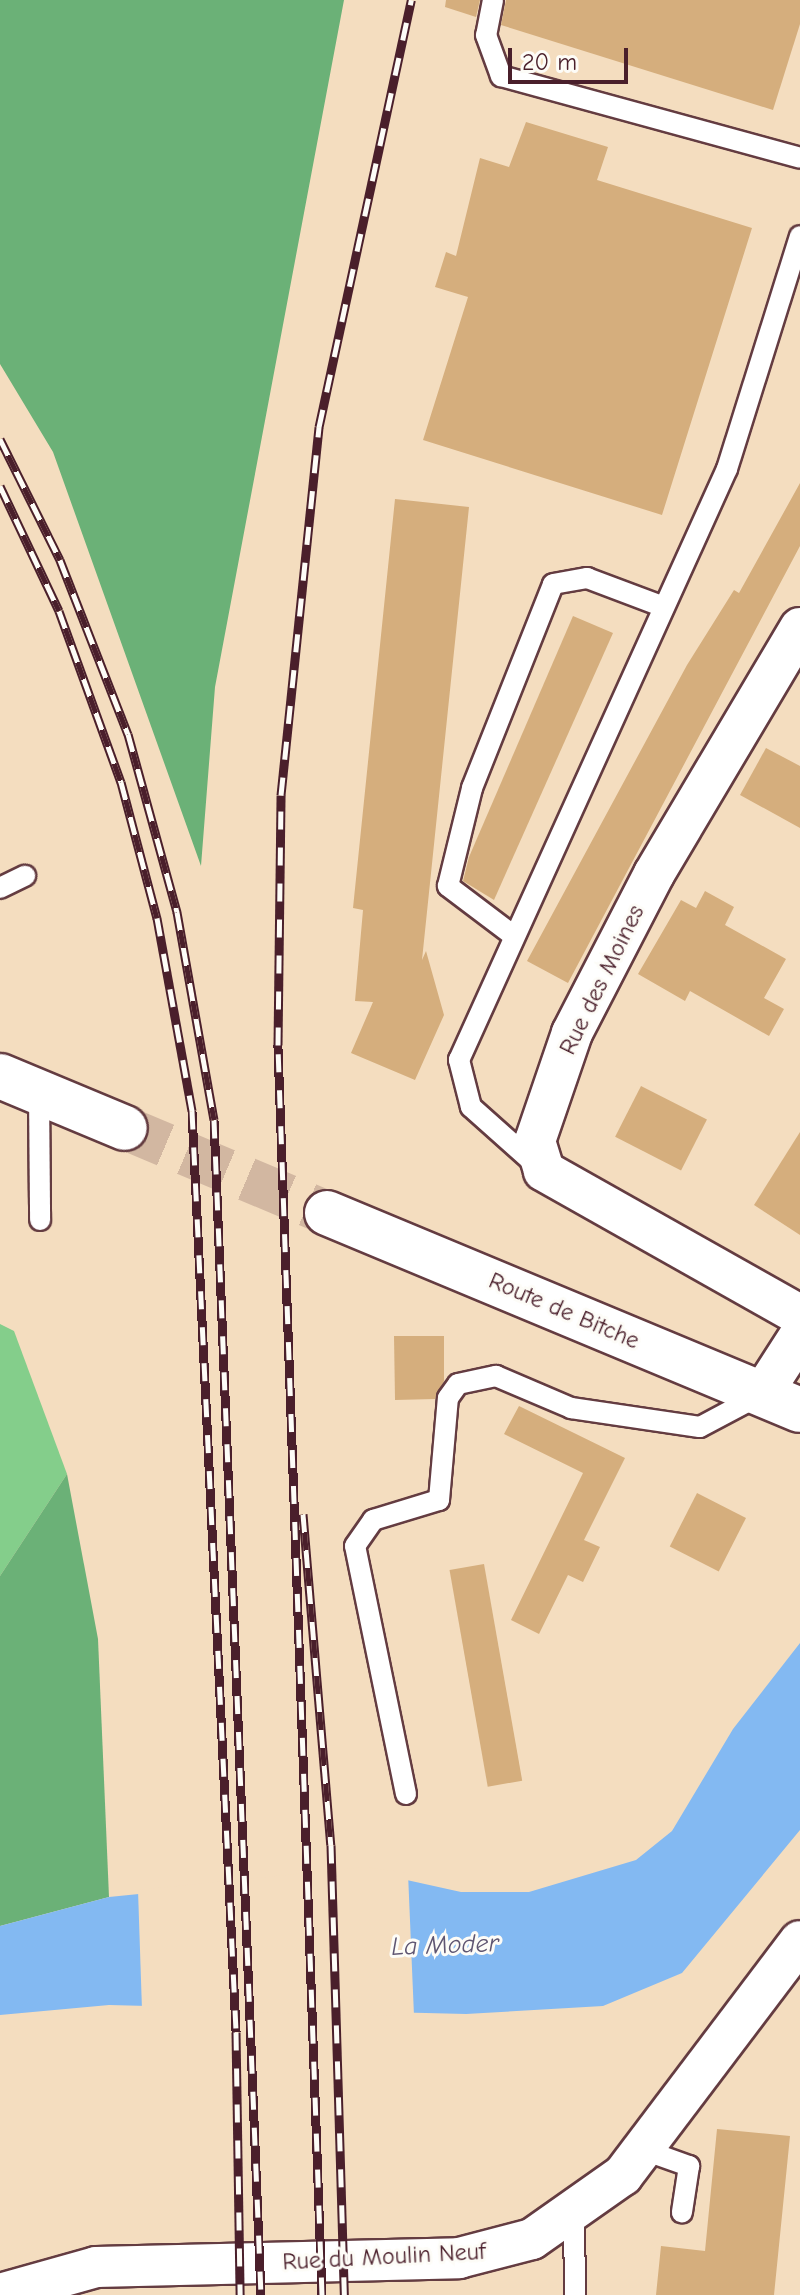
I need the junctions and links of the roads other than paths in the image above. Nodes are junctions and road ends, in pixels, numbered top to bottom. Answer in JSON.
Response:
{"nodes":[{"id":1,"x":493,"y":0,"type":"edge"},
{"id":2,"x":800,"y":158,"type":"edge"},
{"id":3,"x":800,"y":236,"type":"edge"},
{"id":4,"x":664,"y":607,"type":"junction"},
{"id":5,"x":800,"y":628,"type":"edge"},
{"id":6,"x":25,"y":876,"type":"dead end"},
{"id":7,"x":0,"y":888,"type":"edge"},
{"id":8,"x":514,"y":936,"type":"junction"},
{"id":9,"x":0,"y":1076,"type":"edge"},
{"id":10,"x":39,"y":1093,"type":"junction"},
{"id":11,"x":125,"y":1128,"type":"tunnel mouth"},
{"id":12,"x":544,"y":1171,"type":"junction"},
{"id":13,"x":327,"y":1213,"type":"tunnel mouth"},
{"id":14,"x":40,"y":1220,"type":"dead end"},
{"id":15,"x":800,"y":1315,"type":"edge"},
{"id":16,"x":800,"y":1335,"type":"edge"},
{"id":17,"x":781,"y":1402,"type":"edge"},
{"id":18,"x":406,"y":1794,"type":"dead end"},
{"id":19,"x":796,"y":1952,"type":"edge"},
{"id":20,"x":644,"y":2150,"type":"junction"},
{"id":21,"x":682,"y":2212,"type":"dead end"},
{"id":22,"x":574,"y":2215,"type":"junction"},
{"id":23,"x":0,"y":2294,"type":"edge"},
{"id":24,"x":575,"y":2295,"type":"edge"}],
"edges":[{"from":1,"to":2,"type":"lane"},
{"from":3,"to":4,"type":"lane"},
{"from":4,"to":8,"type":"lane"},
{"from":4,"to":8,"type":"lane"},
{"from":5,"to":12,"type":"street","name":"Rue des Moines"},
{"from":6,"to":7,"type":"lane"},
{"from":8,"to":12,"type":"lane"},
{"from":9,"to":10,"type":"main road"},
{"from":10,"to":11,"type":"main road"},
{"from":10,"to":14,"type":"lane"},
{"from":12,"to":15,"type":"street"},
{"from":13,"to":17,"type":"main road","name":"Route de Bitche"},
{"from":16,"to":17,"type":"street"},
{"from":17,"to":18,"type":"lane"},
{"from":19,"to":20,"type":"street","name":"Rue du Moulin Neuf"},
{"from":20,"to":21,"type":"lane"},
{"from":20,"to":22,"type":"street","name":"Rue du Moulin Neuf"},
{"from":22,"to":23,"type":"street","name":"Rue du Moulin Neuf"},
{"from":22,"to":24,"type":"lane"}]}
